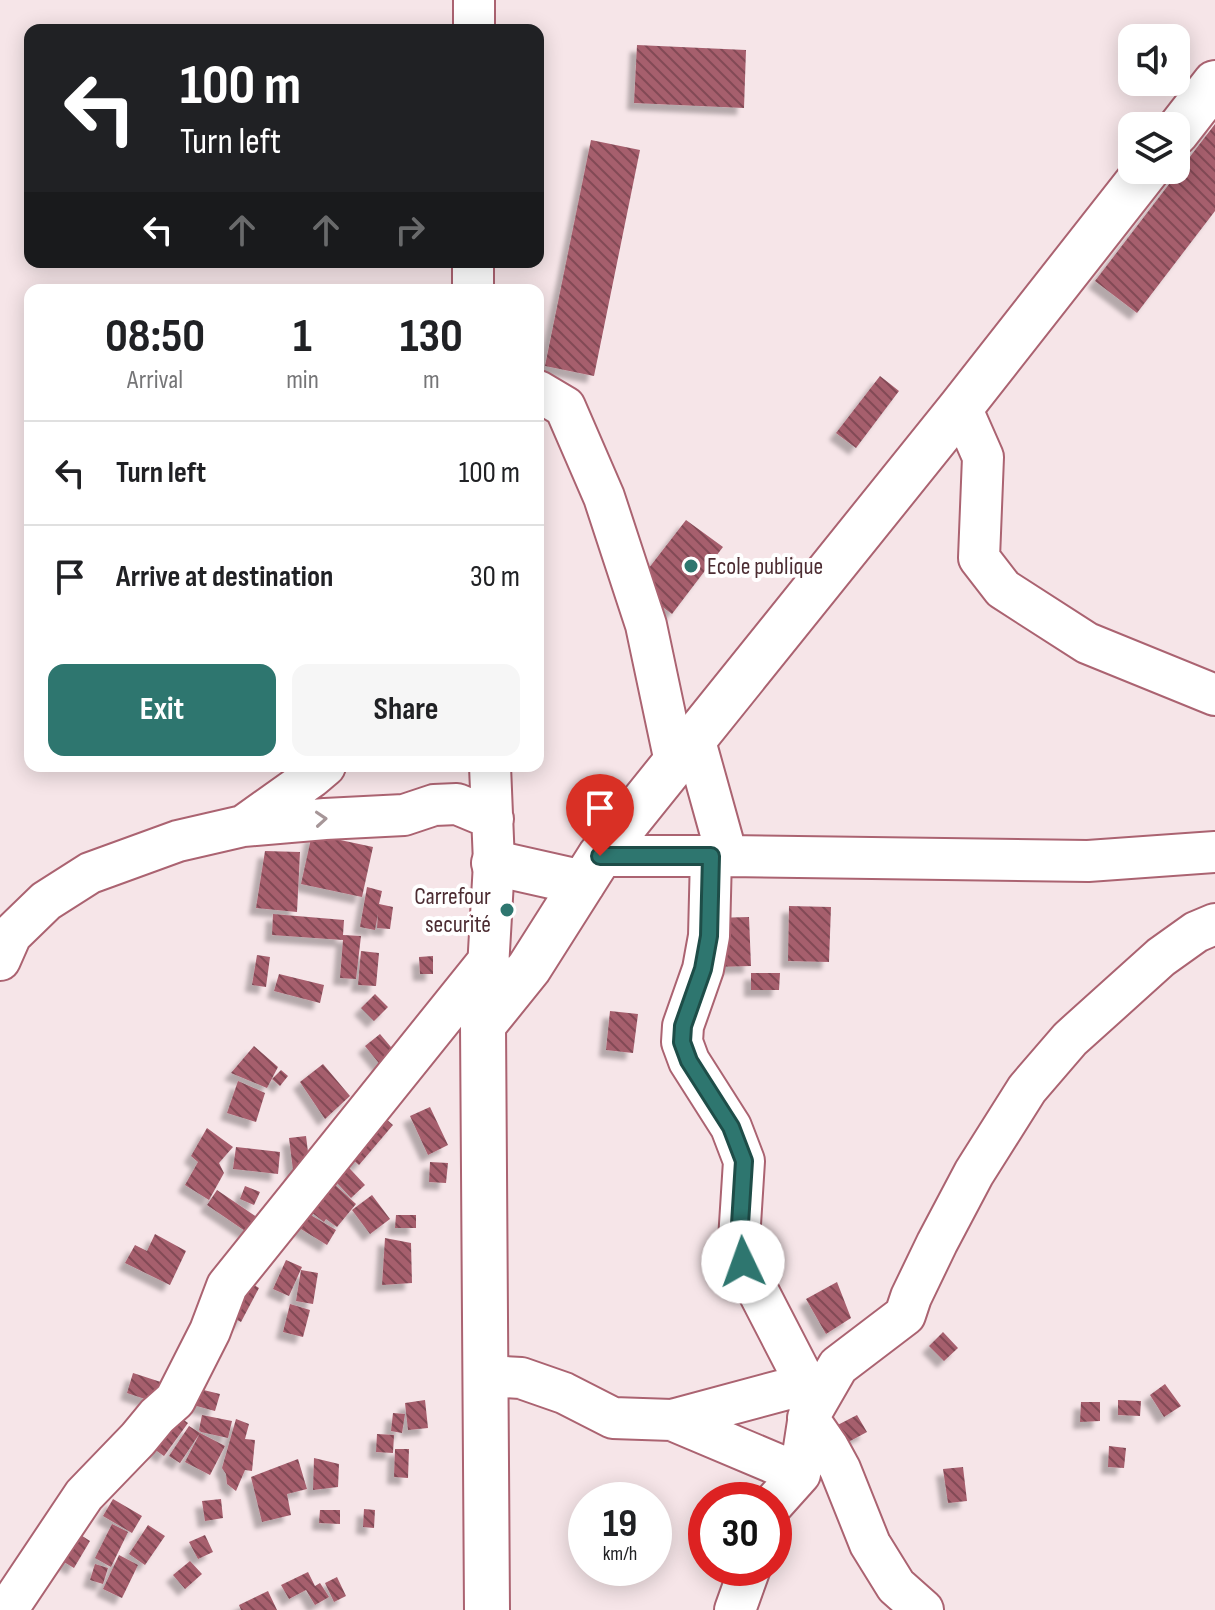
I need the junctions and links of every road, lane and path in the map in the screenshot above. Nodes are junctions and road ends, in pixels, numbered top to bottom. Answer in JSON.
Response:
{"nodes":[{"id":1,"x":474,"y":0,"type":"edge"},
{"id":2,"x":474,"y":24,"type":"edge"},
{"id":3,"x":1215,"y":83,"type":"edge"},
{"id":4,"x":1190,"y":115,"type":"edge"},
{"id":5,"x":1136,"y":184,"type":"edge"},
{"id":6,"x":544,"y":395,"type":"edge"},
{"id":7,"x":961,"y":407,"type":"junction"},
{"id":8,"x":1215,"y":695,"type":"edge"},
{"id":9,"x":685,"y":752,"type":"junction"},
{"id":10,"x":318,"y":772,"type":"edge"},
{"id":11,"x":490,"y":772,"type":"edge"},
{"id":12,"x":493,"y":819,"type":"junction"},
{"id":13,"x":243,"y":826,"type":"junction"},
{"id":14,"x":1215,"y":852,"type":"edge"},
{"id":15,"x":719,"y":856,"type":"junction"},
{"id":16,"x":494,"y":863,"type":"junction"},
{"id":17,"x":591,"y":870,"type":"junction"},
{"id":18,"x":1215,"y":924,"type":"edge"},
{"id":19,"x":0,"y":960,"type":"edge"},
{"id":20,"x":489,"y":960,"type":"junction"},
{"id":21,"x":483,"y":1025,"type":"junction"},
{"id":22,"x":486,"y":1376,"type":"junction"},
{"id":23,"x":807,"y":1401,"type":"junction"},
{"id":24,"x":672,"y":1420,"type":"junction"},
{"id":25,"x":775,"y":1482,"type":"edge"},
{"id":26,"x":789,"y":1482,"type":"edge"},
{"id":27,"x":744,"y":1586,"type":"edge"},
{"id":28,"x":7,"y":1610,"type":"edge"},
{"id":29,"x":487,"y":1610,"type":"edge"},
{"id":30,"x":735,"y":1610,"type":"edge"},
{"id":31,"x":923,"y":1610,"type":"edge"}],
"edges":[{"from":1,"to":2,"type":"street"},
{"from":3,"to":4,"type":"main road"},
{"from":5,"to":7,"type":"main road"},
{"from":6,"to":9,"type":"street"},
{"from":7,"to":8,"type":"street"},
{"from":7,"to":9,"type":"main road"},
{"from":9,"to":15,"type":"street"},
{"from":9,"to":17,"type":"main road"},
{"from":10,"to":13,"type":"street"},
{"from":11,"to":12,"type":"street"},
{"from":13,"to":12,"type":"street","one_way":true},
{"from":12,"to":16,"type":"street"},
{"from":13,"to":19,"type":"street"},
{"from":14,"to":15,"type":"street"},
{"from":15,"to":17,"type":"street"},
{"from":15,"to":23,"type":"street"},
{"from":16,"to":17,"type":"main road"},
{"from":16,"to":20,"type":"street"},
{"from":17,"to":21,"type":"main road"},
{"from":18,"to":23,"type":"street"},
{"from":20,"to":21,"type":"street"},
{"from":20,"to":28,"type":"street"},
{"from":21,"to":22,"type":"main road"},
{"from":22,"to":24,"type":"street"},
{"from":22,"to":29,"type":"main road"},
{"from":23,"to":24,"type":"street"},
{"from":23,"to":26,"type":"street"},
{"from":23,"to":31,"type":"street"},
{"from":24,"to":25,"type":"street"},
{"from":27,"to":30,"type":"street"}]}
